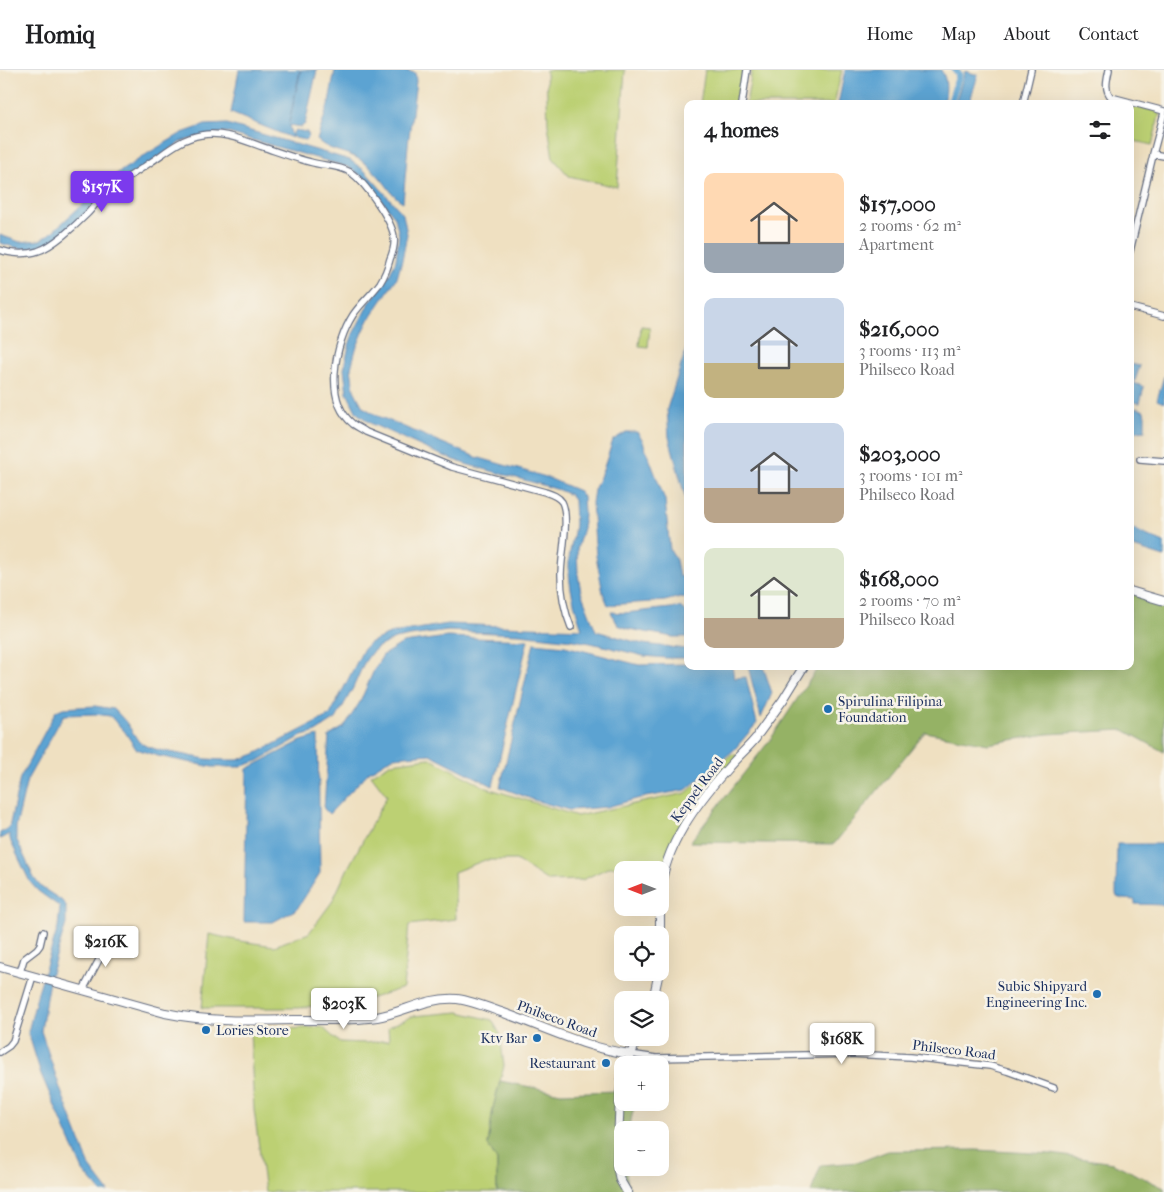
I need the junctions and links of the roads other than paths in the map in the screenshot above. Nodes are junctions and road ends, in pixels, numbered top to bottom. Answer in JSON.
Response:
{"nodes":[{"id":1,"x":747,"y":70,"type":"edge"},
{"id":2,"x":1031,"y":70,"type":"edge"},
{"id":3,"x":1109,"y":70,"type":"edge"},
{"id":4,"x":743,"y":100,"type":"edge"},
{"id":5,"x":1025,"y":100,"type":"edge"},
{"id":6,"x":1122,"y":100,"type":"edge"},
{"id":7,"x":1134,"y":104,"type":"edge"},
{"id":8,"x":1164,"y":112,"type":"edge"},
{"id":9,"x":1153,"y":153,"type":"junction"},
{"id":10,"x":1164,"y":156,"type":"edge"},
{"id":11,"x":1134,"y":221,"type":"edge"},
{"id":12,"x":0,"y":250,"type":"edge"},
{"id":13,"x":1134,"y":308,"type":"edge"},
{"id":14,"x":1164,"y":316,"type":"edge"},
{"id":15,"x":1140,"y":459,"type":"dead end"},
{"id":16,"x":1164,"y":461,"type":"edge"},
{"id":17,"x":1134,"y":593,"type":"edge"},
{"id":18,"x":1164,"y":601,"type":"edge"},
{"id":19,"x":571,"y":627,"type":"dead end"},
{"id":20,"x":802,"y":670,"type":"edge"},
{"id":21,"x":668,"y":861,"type":"edge"},
{"id":22,"x":43,"y":932,"type":"dead end"},
{"id":23,"x":111,"y":937,"type":"dead end"},
{"id":24,"x":0,"y":967,"type":"edge"},
{"id":25,"x":20,"y":972,"type":"junction"},
{"id":26,"x":35,"y":976,"type":"junction"},
{"id":27,"x":83,"y":990,"type":"junction"},
{"id":28,"x":634,"y":1046,"type":"edge"},
{"id":29,"x":0,"y":1052,"type":"edge"},
{"id":30,"x":630,"y":1054,"type":"junction"},
{"id":31,"x":1054,"y":1088,"type":"dead end"},
{"id":32,"x":619,"y":1111,"type":"edge"},
{"id":33,"x":627,"y":1192,"type":"edge"}],
"edges":[{"from":1,"to":4,"type":"street"},
{"from":2,"to":5,"type":"street"},
{"from":3,"to":6,"type":"street"},
{"from":7,"to":8,"type":"street"},
{"from":8,"to":9,"type":"street"},
{"from":9,"to":10,"type":"street"},
{"from":9,"to":11,"type":"street"},
{"from":12,"to":19,"type":"street"},
{"from":13,"to":14,"type":"street"},
{"from":15,"to":16,"type":"street"},
{"from":17,"to":18,"type":"street"},
{"from":20,"to":21,"type":"street","name":"Keppel Road"},
{"from":22,"to":25,"type":"street"},
{"from":23,"to":27,"type":"street"},
{"from":24,"to":25,"type":"street","name":"Philseco Road"},
{"from":25,"to":26,"type":"street","name":"Philseco Road"},
{"from":26,"to":27,"type":"street","name":"Philseco Road"},
{"from":26,"to":29,"type":"street"},
{"from":27,"to":30,"type":"street","name":"Philseco Road"},
{"from":28,"to":30,"type":"street"},
{"from":30,"to":31,"type":"street","name":"Philseco Road"},
{"from":32,"to":33,"type":"street"}]}
